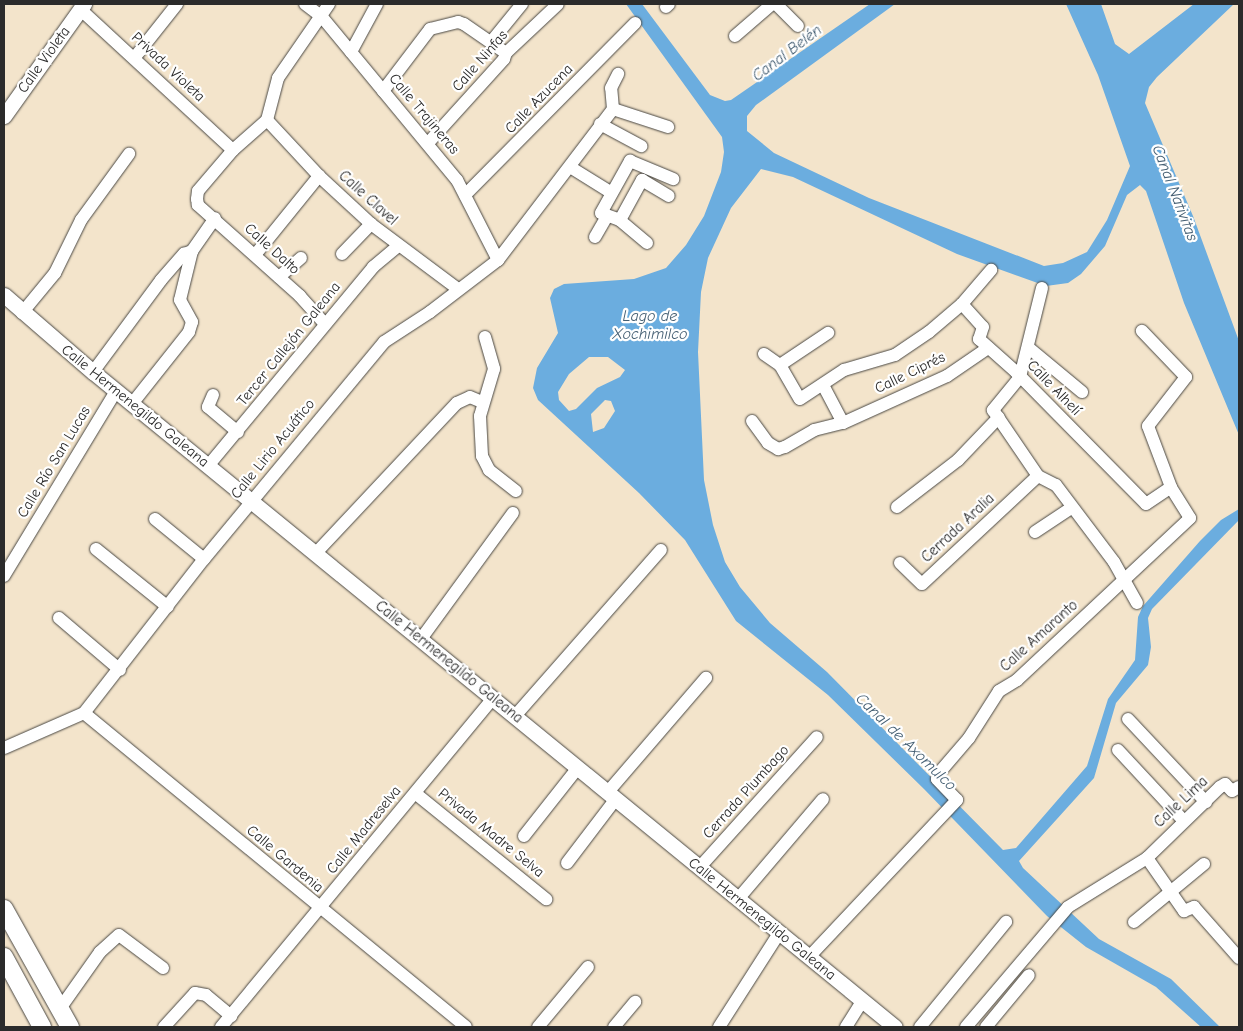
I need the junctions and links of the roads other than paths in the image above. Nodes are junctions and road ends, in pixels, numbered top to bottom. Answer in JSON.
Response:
{"nodes":[{"id":1,"x":177,"y":4,"type":"edge"},
{"id":2,"x":305,"y":4,"type":"edge"},
{"id":3,"x":329,"y":4,"type":"edge"},
{"id":4,"x":377,"y":4,"type":"edge"},
{"id":5,"x":522,"y":4,"type":"edge"},
{"id":6,"x":558,"y":4,"type":"edge"},
{"id":7,"x":774,"y":4,"type":"edge"},
{"id":8,"x":82,"y":6,"type":"edge"},
{"id":9,"x":322,"y":18,"type":"junction"},
{"id":10,"x":635,"y":23,"type":"dead end"},
{"id":11,"x":798,"y":26,"type":"dead end"},
{"id":12,"x":735,"y":36,"type":"dead end"},
{"id":13,"x":491,"y":42,"type":"junction"},
{"id":14,"x":351,"y":52,"type":"junction"},
{"id":15,"x":506,"y":53,"type":"junction"},
{"id":16,"x":134,"y":57,"type":"junction"},
{"id":17,"x":618,"y":74,"type":"dead end"},
{"id":18,"x":382,"y":91,"type":"junction"},
{"id":19,"x":613,"y":108,"type":"junction"},
{"id":20,"x":5,"y":112,"type":"edge"},
{"id":21,"x":267,"y":120,"type":"junction"},
{"id":22,"x":600,"y":124,"type":"junction"},
{"id":23,"x":668,"y":127,"type":"dead end"},
{"id":24,"x":429,"y":142,"type":"junction"},
{"id":25,"x":641,"y":146,"type":"dead end"},
{"id":26,"x":233,"y":150,"type":"junction"},
{"id":27,"x":129,"y":154,"type":"dead end"},
{"id":28,"x":570,"y":167,"type":"junction"},
{"id":29,"x":319,"y":176,"type":"junction"},
{"id":30,"x":674,"y":179,"type":"dead end"},
{"id":31,"x":612,"y":193,"type":"junction"},
{"id":32,"x":465,"y":195,"type":"junction"},
{"id":33,"x":669,"y":196,"type":"dead end"},
{"id":34,"x":607,"y":216,"type":"junction"},
{"id":35,"x":215,"y":218,"type":"junction"},
{"id":36,"x":620,"y":220,"type":"junction"},
{"id":37,"x":371,"y":224,"type":"junction"},
{"id":38,"x":594,"y":237,"type":"dead end"},
{"id":39,"x":647,"y":242,"type":"dead end"},
{"id":40,"x":398,"y":246,"type":"junction"},
{"id":41,"x":192,"y":251,"type":"junction"},
{"id":42,"x":342,"y":254,"type":"dead end"},
{"id":43,"x":255,"y":255,"type":"junction"},
{"id":44,"x":301,"y":258,"type":"dead end"},
{"id":45,"x":498,"y":260,"type":"junction"},
{"id":46,"x":991,"y":270,"type":"dead end"},
{"id":47,"x":279,"y":277,"type":"junction"},
{"id":48,"x":1042,"y":288,"type":"dead end"},
{"id":49,"x":458,"y":289,"type":"junction"},
{"id":50,"x":6,"y":300,"type":"edge"},
{"id":51,"x":962,"y":304,"type":"junction"},
{"id":52,"x":22,"y":313,"type":"junction"},
{"id":53,"x":325,"y":324,"type":"junction"},
{"id":54,"x":1142,"y":331,"type":"dead end"},
{"id":55,"x":828,"y":334,"type":"dead end"},
{"id":56,"x":485,"y":337,"type":"dead end"},
{"id":57,"x":988,"y":348,"type":"junction"},
{"id":58,"x":1029,"y":348,"type":"junction"},
{"id":59,"x":764,"y":354,"type":"dead end"},
{"id":60,"x":780,"y":365,"type":"junction"},
{"id":61,"x":93,"y":372,"type":"junction"},
{"id":62,"x":1020,"y":377,"type":"junction"},
{"id":63,"x":823,"y":385,"type":"junction"},
{"id":64,"x":116,"y":390,"type":"junction"},
{"id":65,"x":1082,"y":392,"type":"dead end"},
{"id":66,"x":213,"y":395,"type":"dead end"},
{"id":67,"x":482,"y":402,"type":"junction"},
{"id":68,"x":132,"y":404,"type":"junction"},
{"id":69,"x":999,"y":417,"type":"junction"},
{"id":70,"x":752,"y":421,"type":"dead end"},
{"id":71,"x":843,"y":423,"type":"junction"},
{"id":72,"x":238,"y":432,"type":"junction"},
{"id":73,"x":208,"y":466,"type":"junction"},
{"id":74,"x":1038,"y":476,"type":"junction"},
{"id":75,"x":1171,"y":487,"type":"junction"},
{"id":76,"x":516,"y":491,"type":"dead end"},
{"id":77,"x":252,"y":502,"type":"junction"},
{"id":78,"x":897,"y":507,"type":"dead end"},
{"id":79,"x":1071,"y":508,"type":"junction"},
{"id":80,"x":513,"y":513,"type":"dead end"},
{"id":81,"x":155,"y":519,"type":"dead end"},
{"id":82,"x":1035,"y":532,"type":"dead end"},
{"id":83,"x":96,"y":549,"type":"dead end"},
{"id":84,"x":662,"y":550,"type":"dead end"},
{"id":85,"x":315,"y":554,"type":"junction"},
{"id":86,"x":204,"y":559,"type":"junction"},
{"id":87,"x":900,"y":563,"type":"dead end"},
{"id":88,"x":4,"y":576,"type":"edge"},
{"id":89,"x":1124,"y":582,"type":"junction"},
{"id":90,"x":1137,"y":603,"type":"dead end"},
{"id":91,"x":168,"y":607,"type":"junction"},
{"id":92,"x":59,"y":618,"type":"dead end"},
{"id":93,"x":421,"y":639,"type":"junction"},
{"id":94,"x":120,"y":670,"type":"junction"},
{"id":95,"x":706,"y":678,"type":"dead end"},
{"id":96,"x":493,"y":698,"type":"junction"},
{"id":97,"x":84,"y":713,"type":"junction"},
{"id":98,"x":515,"y":716,"type":"junction"},
{"id":99,"x":1128,"y":719,"type":"dead end"},
{"id":100,"x":817,"y":737,"type":"dead end"},
{"id":101,"x":4,"y":748,"type":"edge"},
{"id":102,"x":1118,"y":750,"type":"dead end"},
{"id":103,"x":577,"y":769,"type":"junction"},
{"id":104,"x":1239,"y":787,"type":"edge"},
{"id":105,"x":415,"y":792,"type":"junction"},
{"id":106,"x":611,"y":796,"type":"junction"},
{"id":107,"x":823,"y":799,"type":"dead end"},
{"id":108,"x":1206,"y":802,"type":"junction"},
{"id":109,"x":1183,"y":820,"type":"junction"},
{"id":110,"x":524,"y":836,"type":"dead end"},
{"id":111,"x":1147,"y":858,"type":"junction"},
{"id":112,"x":567,"y":863,"type":"dead end"},
{"id":113,"x":1204,"y":864,"type":"dead end"},
{"id":114,"x":700,"y":868,"type":"junction"},
{"id":115,"x":1169,"y":890,"type":"junction"},
{"id":116,"x":546,"y":899,"type":"dead end"},
{"id":117,"x":738,"y":899,"type":"junction"},
{"id":118,"x":4,"y":909,"type":"edge"},
{"id":119,"x":320,"y":909,"type":"junction"},
{"id":120,"x":1006,"y":922,"type":"dead end"},
{"id":121,"x":1134,"y":922,"type":"dead end"},
{"id":122,"x":780,"y":932,"type":"junction"},
{"id":123,"x":4,"y":957,"type":"edge"},
{"id":124,"x":809,"y":957,"type":"junction"},
{"id":125,"x":1239,"y":958,"type":"edge"},
{"id":126,"x":588,"y":967,"type":"dead end"},
{"id":127,"x":163,"y":968,"type":"dead end"},
{"id":128,"x":1029,"y":975,"type":"dead end"},
{"id":129,"x":863,"y":1000,"type":"junction"},
{"id":130,"x":635,"y":1002,"type":"dead end"},
{"id":131,"x":59,"y":1010,"type":"junction"},
{"id":132,"x":231,"y":1016,"type":"junction"},
{"id":133,"x":42,"y":1027,"type":"edge"},
{"id":134,"x":70,"y":1027,"type":"edge"},
{"id":135,"x":164,"y":1027,"type":"edge"},
{"id":136,"x":221,"y":1027,"type":"edge"},
{"id":137,"x":466,"y":1027,"type":"edge"},
{"id":138,"x":538,"y":1027,"type":"edge"},
{"id":139,"x":614,"y":1027,"type":"edge"},
{"id":140,"x":719,"y":1027,"type":"edge"},
{"id":141,"x":846,"y":1027,"type":"edge"},
{"id":142,"x":896,"y":1027,"type":"edge"},
{"id":143,"x":920,"y":1027,"type":"edge"},
{"id":144,"x":966,"y":1027,"type":"edge"},
{"id":145,"x":986,"y":1027,"type":"edge"}],
"edges":[{"from":1,"to":16,"type":"street"},
{"from":2,"to":9,"type":"street","name":"Calle Trajineras"},
{"from":3,"to":9,"type":"street"},
{"from":4,"to":14,"type":"street"},
{"from":5,"to":13,"type":"street"},
{"from":6,"to":15,"type":"street","name":"Calle Ninfas"},
{"from":7,"to":11,"type":"street"},
{"from":7,"to":12,"type":"street"},
{"from":8,"to":16,"type":"street","name":"Privada Violeta"},
{"from":8,"to":20,"type":"street","name":"Calle Violeta"},
{"from":9,"to":14,"type":"street","name":"Calle Trajineras"},
{"from":9,"to":21,"type":"street"},
{"from":10,"to":32,"type":"street","name":"Calle Azucena"},
{"from":13,"to":15,"type":"street"},
{"from":13,"to":18,"type":"street"},
{"from":14,"to":18,"type":"street","name":"Calle Trajineras"},
{"from":15,"to":24,"type":"street","name":"Calle Ninfas"},
{"from":16,"to":26,"type":"street","name":"Privada Violeta"},
{"from":17,"to":19,"type":"street"},
{"from":18,"to":24,"type":"street","name":"Calle Trajineras"},
{"from":19,"to":22,"type":"street","name":"Calle Lirio Acuático"},
{"from":19,"to":23,"type":"street"},
{"from":21,"to":26,"type":"street"},
{"from":21,"to":29,"type":"street","name":"Calle Clavel"},
{"from":22,"to":25,"type":"street"},
{"from":22,"to":28,"type":"street","name":"Calle Lirio Acuático"},
{"from":24,"to":32,"type":"street","name":"Calle Trajineras"},
{"from":26,"to":35,"type":"street","name":"Calle Dalto"},
{"from":27,"to":52,"type":"street"},
{"from":28,"to":31,"type":"street"},
{"from":28,"to":45,"type":"street","name":"Calle Lirio Acuático"},
{"from":29,"to":37,"type":"street","name":"Calle Clavel"},
{"from":29,"to":43,"type":"street"},
{"from":30,"to":31,"type":"street"},
{"from":31,"to":34,"type":"street"},
{"from":32,"to":45,"type":"street","name":"Calle Trajineras"},
{"from":33,"to":36,"type":"street"},
{"from":34,"to":36,"type":"street"},
{"from":34,"to":38,"type":"street"},
{"from":35,"to":41,"type":"street"},
{"from":35,"to":43,"type":"street","name":"Calle Dalto"},
{"from":36,"to":39,"type":"street"},
{"from":37,"to":40,"type":"street","name":"Calle Clavel"},
{"from":37,"to":42,"type":"street"},
{"from":40,"to":49,"type":"street","name":"Calle Clavel"},
{"from":40,"to":53,"type":"street","name":"Tercer Callejón Galeana"},
{"from":41,"to":61,"type":"street"},
{"from":41,"to":68,"type":"street"},
{"from":43,"to":47,"type":"street","name":"Calle Dalto"},
{"from":44,"to":47,"type":"street"},
{"from":45,"to":49,"type":"street","name":"Calle Lirio Acuático"},
{"from":46,"to":51,"type":"street"},
{"from":47,"to":53,"type":"street","name":"Calle Dalto"},
{"from":48,"to":58,"type":"street"},
{"from":49,"to":77,"type":"street","name":"Calle Lirio Acuático"},
{"from":50,"to":52,"type":"street","name":"Calle Hermenegildo Galeana"},
{"from":51,"to":57,"type":"street"},
{"from":51,"to":63,"type":"street"},
{"from":52,"to":61,"type":"street","name":"Calle Hermenegildo Galeana"},
{"from":53,"to":72,"type":"street","name":"Tercer Callejón Galeana"},
{"from":54,"to":75,"type":"street","name":"Calle Amaranto"},
{"from":55,"to":60,"type":"street"},
{"from":56,"to":67,"type":"street"},
{"from":57,"to":62,"type":"street","name":"Calle Alhelí"},
{"from":57,"to":71,"type":"street","name":"Calle Ciprés"},
{"from":58,"to":62,"type":"street"},
{"from":58,"to":65,"type":"street"},
{"from":59,"to":60,"type":"street"},
{"from":60,"to":63,"type":"street"},
{"from":61,"to":64,"type":"street","name":"Calle Hermenegildo Galeana"},
{"from":62,"to":69,"type":"street"},
{"from":62,"to":75,"type":"street","name":"Calle Alhelí"},
{"from":63,"to":71,"type":"street"},
{"from":64,"to":68,"type":"street","name":"Calle Hermenegildo Galeana"},
{"from":64,"to":88,"type":"street","name":"Calle Río San Lucas"},
{"from":66,"to":72,"type":"street"},
{"from":67,"to":76,"type":"street"},
{"from":67,"to":85,"type":"street"},
{"from":68,"to":73,"type":"street","name":"Calle Hermenegildo Galeana"},
{"from":69,"to":74,"type":"street"},
{"from":69,"to":78,"type":"street"},
{"from":70,"to":71,"type":"street","name":"Calle Ciprés"},
{"from":72,"to":73,"type":"street","name":"Tercer Callejón Galeana"},
{"from":73,"to":77,"type":"street","name":"Calle Hermenegildo Galeana"},
{"from":74,"to":79,"type":"street"},
{"from":74,"to":87,"type":"street","name":"Cerrada Aralia"},
{"from":75,"to":89,"type":"street","name":"Calle Amaranto"},
{"from":77,"to":85,"type":"street","name":"Calle Hermenegildo Galeana"},
{"from":77,"to":86,"type":"street","name":"Calle Lirio Acuático"},
{"from":79,"to":82,"type":"street"},
{"from":79,"to":89,"type":"street"},
{"from":80,"to":93,"type":"street"},
{"from":81,"to":86,"type":"street"},
{"from":83,"to":91,"type":"street"},
{"from":84,"to":98,"type":"street"},
{"from":85,"to":93,"type":"street","name":"Calle Hermenegildo Galeana"},
{"from":86,"to":91,"type":"street","name":"Calle Lirio Acuático"},
{"from":89,"to":90,"type":"street"},
{"from":89,"to":124,"type":"street","name":"Calle Amaranto"},
{"from":91,"to":94,"type":"street","name":"Calle Lirio Acuático"},
{"from":92,"to":94,"type":"street"},
{"from":93,"to":96,"type":"street","name":"Calle Hermenegildo Galeana"},
{"from":94,"to":97,"type":"street","name":"Calle Lirio Acuático"},
{"from":95,"to":106,"type":"street"},
{"from":96,"to":98,"type":"street","name":"Calle Hermenegildo Galeana"},
{"from":96,"to":105,"type":"street","name":"Calle Madreselva"},
{"from":97,"to":101,"type":"street","name":"Calle Lirio Acuático"},
{"from":97,"to":119,"type":"street","name":"Calle Gardenia"},
{"from":98,"to":103,"type":"street","name":"Calle Hermenegildo Galeana"},
{"from":99,"to":108,"type":"street"},
{"from":100,"to":114,"type":"street","name":"Cerrada Plumbago"},
{"from":102,"to":109,"type":"street"},
{"from":103,"to":106,"type":"street","name":"Calle Hermenegildo Galeana"},
{"from":103,"to":110,"type":"street"},
{"from":104,"to":108,"type":"street","name":"Calle Lima"},
{"from":105,"to":116,"type":"street","name":"Privada Madre Selva"},
{"from":105,"to":119,"type":"street","name":"Calle Madreselva"},
{"from":106,"to":112,"type":"street"},
{"from":106,"to":114,"type":"street","name":"Calle Hermenegildo Galeana"},
{"from":107,"to":117,"type":"street"},
{"from":108,"to":109,"type":"street","name":"Calle Lima"},
{"from":109,"to":111,"type":"street","name":"Calle Lima"},
{"from":111,"to":115,"type":"street"},
{"from":111,"to":144,"type":"street","name":"Calle Lima"},
{"from":113,"to":115,"type":"street"},
{"from":114,"to":117,"type":"street","name":"Calle Hermenegildo Galeana"},
{"from":115,"to":121,"type":"street"},
{"from":115,"to":125,"type":"street"},
{"from":117,"to":122,"type":"street","name":"Calle Hermenegildo Galeana"},
{"from":118,"to":131,"type":"main road"},
{"from":119,"to":132,"type":"street","name":"Calle Madreselva"},
{"from":119,"to":137,"type":"street","name":"Calle Gardenia"},
{"from":120,"to":143,"type":"street"},
{"from":122,"to":124,"type":"street","name":"Calle Hermenegildo Galeana"},
{"from":122,"to":140,"type":"street"},
{"from":123,"to":133,"type":"main road"},
{"from":124,"to":129,"type":"street","name":"Calle Hermenegildo Galeana"},
{"from":126,"to":138,"type":"street"},
{"from":127,"to":131,"type":"street"},
{"from":128,"to":145,"type":"street"},
{"from":129,"to":141,"type":"street"},
{"from":129,"to":142,"type":"street","name":"Calle Hermenegildo Galeana"},
{"from":130,"to":139,"type":"street"},
{"from":131,"to":134,"type":"main road"},
{"from":132,"to":135,"type":"street"},
{"from":132,"to":136,"type":"street","name":"Calle Madreselva"}]}
